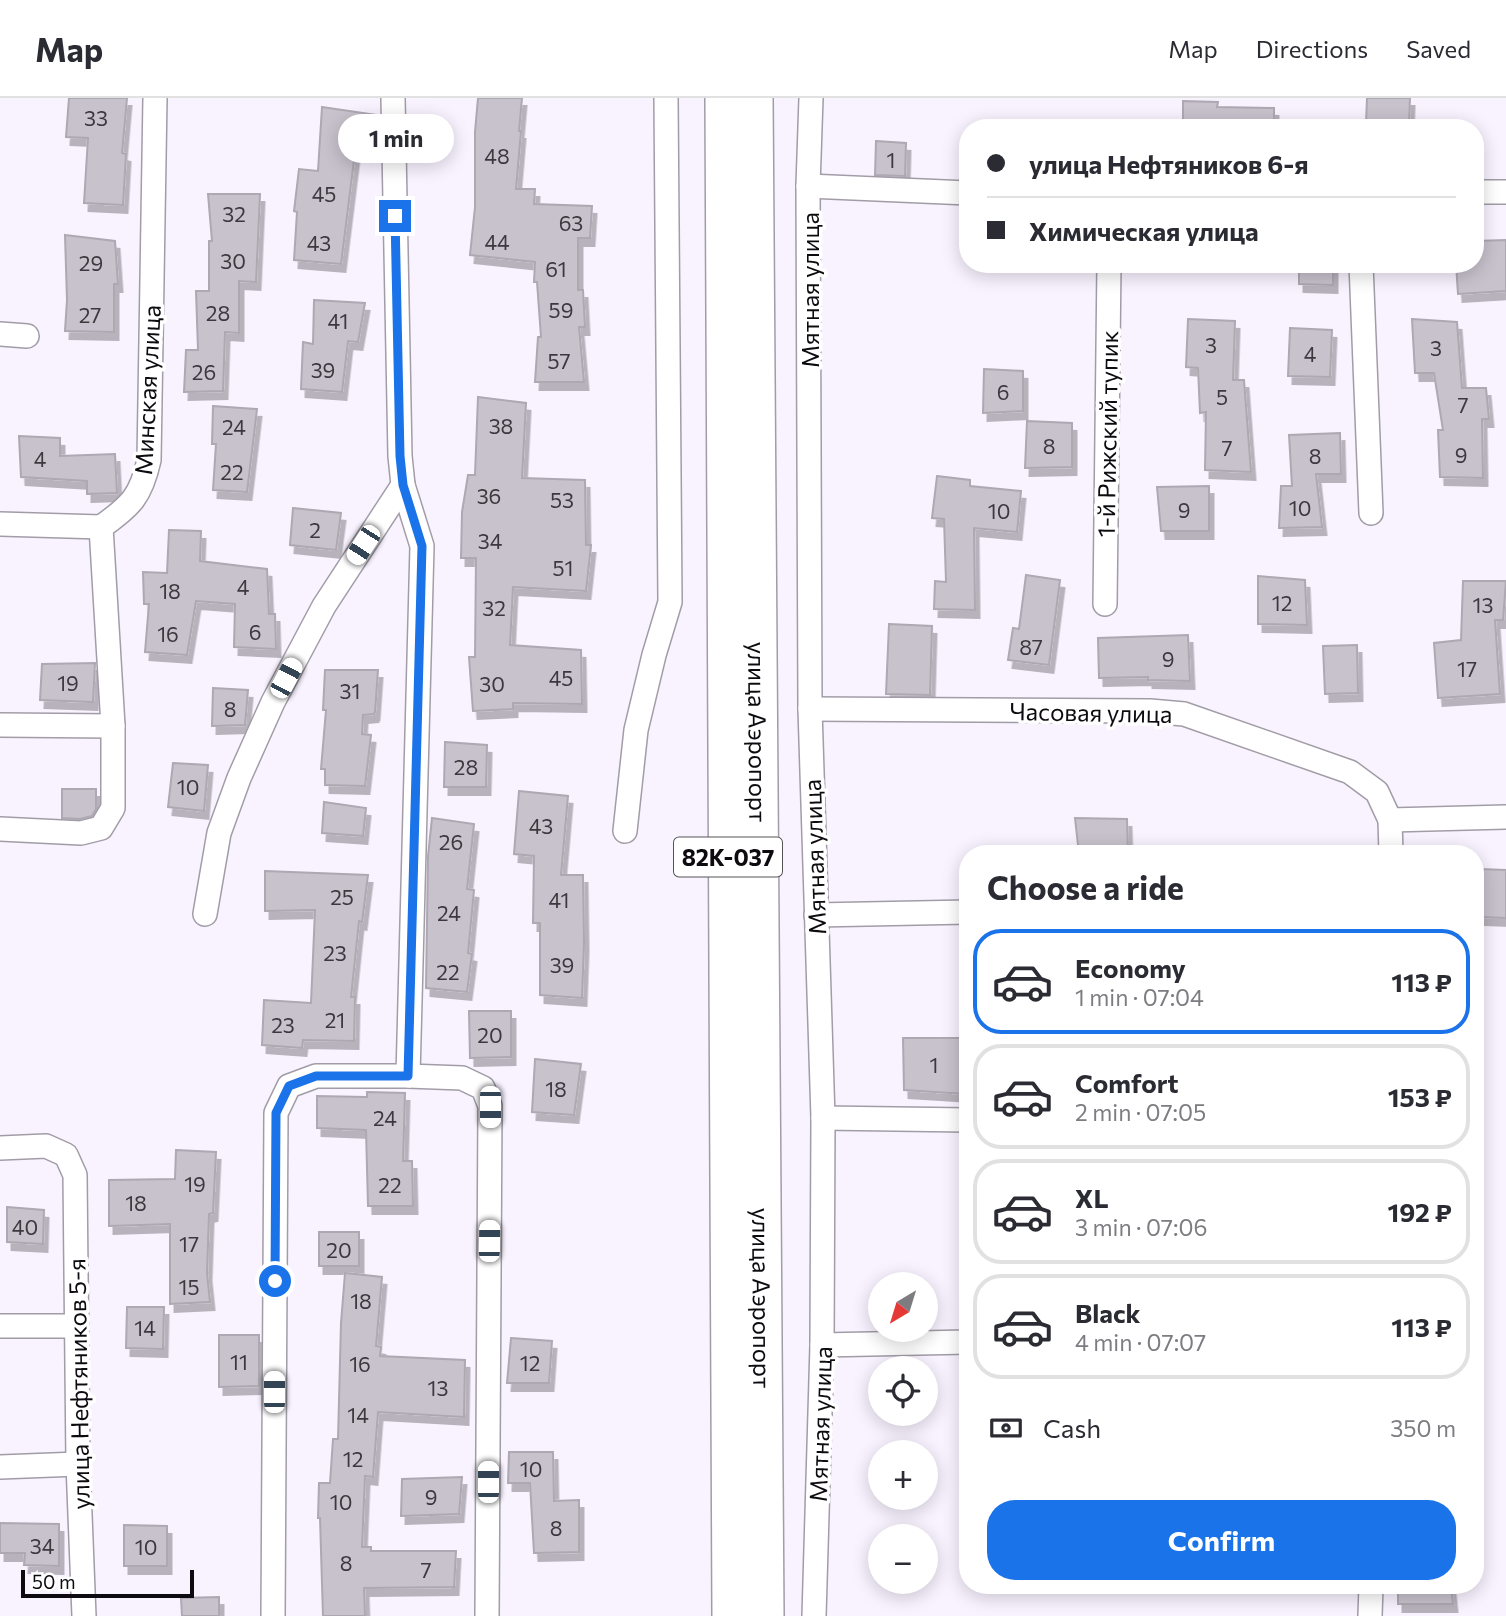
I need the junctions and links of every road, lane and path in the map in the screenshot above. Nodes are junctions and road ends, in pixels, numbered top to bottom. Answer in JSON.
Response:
{"nodes":[{"id":1,"x":155,"y":98,"type":"edge"},
{"id":2,"x":393,"y":98,"type":"edge"},
{"id":3,"x":666,"y":98,"type":"edge"},
{"id":4,"x":724,"y":98,"type":"edge"},
{"id":5,"x":754,"y":98,"type":"edge"},
{"id":6,"x":811,"y":98,"type":"edge"},
{"id":7,"x":808,"y":186,"type":"junction"},
{"id":8,"x":1506,"y":191,"type":"edge"},
{"id":9,"x":1484,"y":192,"type":"edge"},
{"id":10,"x":959,"y":193,"type":"edge"},
{"id":11,"x":1109,"y":273,"type":"edge"},
{"id":12,"x":1362,"y":273,"type":"edge"},
{"id":13,"x":0,"y":334,"type":"edge"},
{"id":14,"x":27,"y":336,"type":"dead end"},
{"id":15,"x":403,"y":485,"type":"junction"},
{"id":16,"x":1371,"y":513,"type":"dead end"},
{"id":17,"x":0,"y":524,"type":"edge"},
{"id":18,"x":101,"y":527,"type":"junction"},
{"id":19,"x":1105,"y":604,"type":"dead end"},
{"id":20,"x":810,"y":709,"type":"junction"},
{"id":21,"x":0,"y":725,"type":"edge"},
{"id":22,"x":113,"y":726,"type":"junction"},
{"id":23,"x":1506,"y":817,"type":"edge"},
{"id":24,"x":1390,"y":820,"type":"junction"},
{"id":25,"x":0,"y":829,"type":"edge"},
{"id":26,"x":625,"y":831,"type":"dead end"},
{"id":27,"x":1391,"y":845,"type":"edge"},
{"id":28,"x":959,"y":912,"type":"edge"},
{"id":29,"x":205,"y":914,"type":"dead end"},
{"id":30,"x":816,"y":915,"type":"junction"},
{"id":31,"x":408,"y":1076,"type":"junction"},
{"id":32,"x":823,"y":1118,"type":"junction"},
{"id":33,"x":959,"y":1120,"type":"edge"},
{"id":34,"x":1,"y":1146,"type":"edge"},
{"id":35,"x":0,"y":1326,"type":"edge"},
{"id":36,"x":76,"y":1326,"type":"junction"},
{"id":37,"x":959,"y":1342,"type":"edge"},
{"id":38,"x":822,"y":1345,"type":"junction"},
{"id":39,"x":78,"y":1464,"type":"junction"},
{"id":40,"x":0,"y":1467,"type":"edge"},
{"id":41,"x":1371,"y":1594,"type":"edge"},
{"id":42,"x":84,"y":1616,"type":"edge"},
{"id":43,"x":273,"y":1616,"type":"edge"},
{"id":44,"x":486,"y":1616,"type":"edge"},
{"id":45,"x":731,"y":1616,"type":"edge"},
{"id":46,"x":765,"y":1616,"type":"edge"},
{"id":47,"x":814,"y":1616,"type":"edge"},
{"id":48,"x":1370,"y":1616,"type":"edge"}],
"edges":[{"from":1,"to":18,"type":"street","name":"Минская улица"},
{"from":2,"to":15,"type":"street"},
{"from":3,"to":26,"type":"street"},
{"from":4,"to":45,"type":"main road","name":"улица Аэропорт","number":"82К-037"},
{"from":5,"to":46,"type":"main road","name":"улица Аэропорт"},
{"from":6,"to":7,"type":"street","name":"Мятная улица"},
{"from":7,"to":10,"type":"street"},
{"from":7,"to":20,"type":"street","name":"Мятная улица"},
{"from":8,"to":9,"type":"street"},
{"from":11,"to":19,"type":"street","name":"1-й Рижский тупик"},
{"from":12,"to":16,"type":"street"},
{"from":13,"to":14,"type":"street"},
{"from":15,"to":29,"type":"street"},
{"from":15,"to":31,"type":"street"},
{"from":17,"to":18,"type":"street"},
{"from":18,"to":22,"type":"street"},
{"from":20,"to":24,"type":"street","name":"Часовая улица"},
{"from":20,"to":30,"type":"street","name":"Мятная улица"},
{"from":21,"to":22,"type":"street"},
{"from":22,"to":25,"type":"street"},
{"from":23,"to":24,"type":"street"},
{"from":24,"to":27,"type":"street"},
{"from":28,"to":30,"type":"street"},
{"from":30,"to":32,"type":"street","name":"Мятная улица"},
{"from":31,"to":43,"type":"street"},
{"from":31,"to":44,"type":"street"},
{"from":32,"to":33,"type":"street"},
{"from":32,"to":38,"type":"street","name":"Мятная улица"},
{"from":34,"to":36,"type":"street","name":"улица Нефтяников 5-я"},
{"from":35,"to":36,"type":"street"},
{"from":36,"to":39,"type":"street","name":"улица Нефтяников 5-я"},
{"from":37,"to":38,"type":"street"},
{"from":38,"to":47,"type":"street","name":"Мятная улица"},
{"from":39,"to":40,"type":"street"},
{"from":39,"to":42,"type":"street","name":"улица Нефтяников 5-я"},
{"from":41,"to":48,"type":"street"}]}
